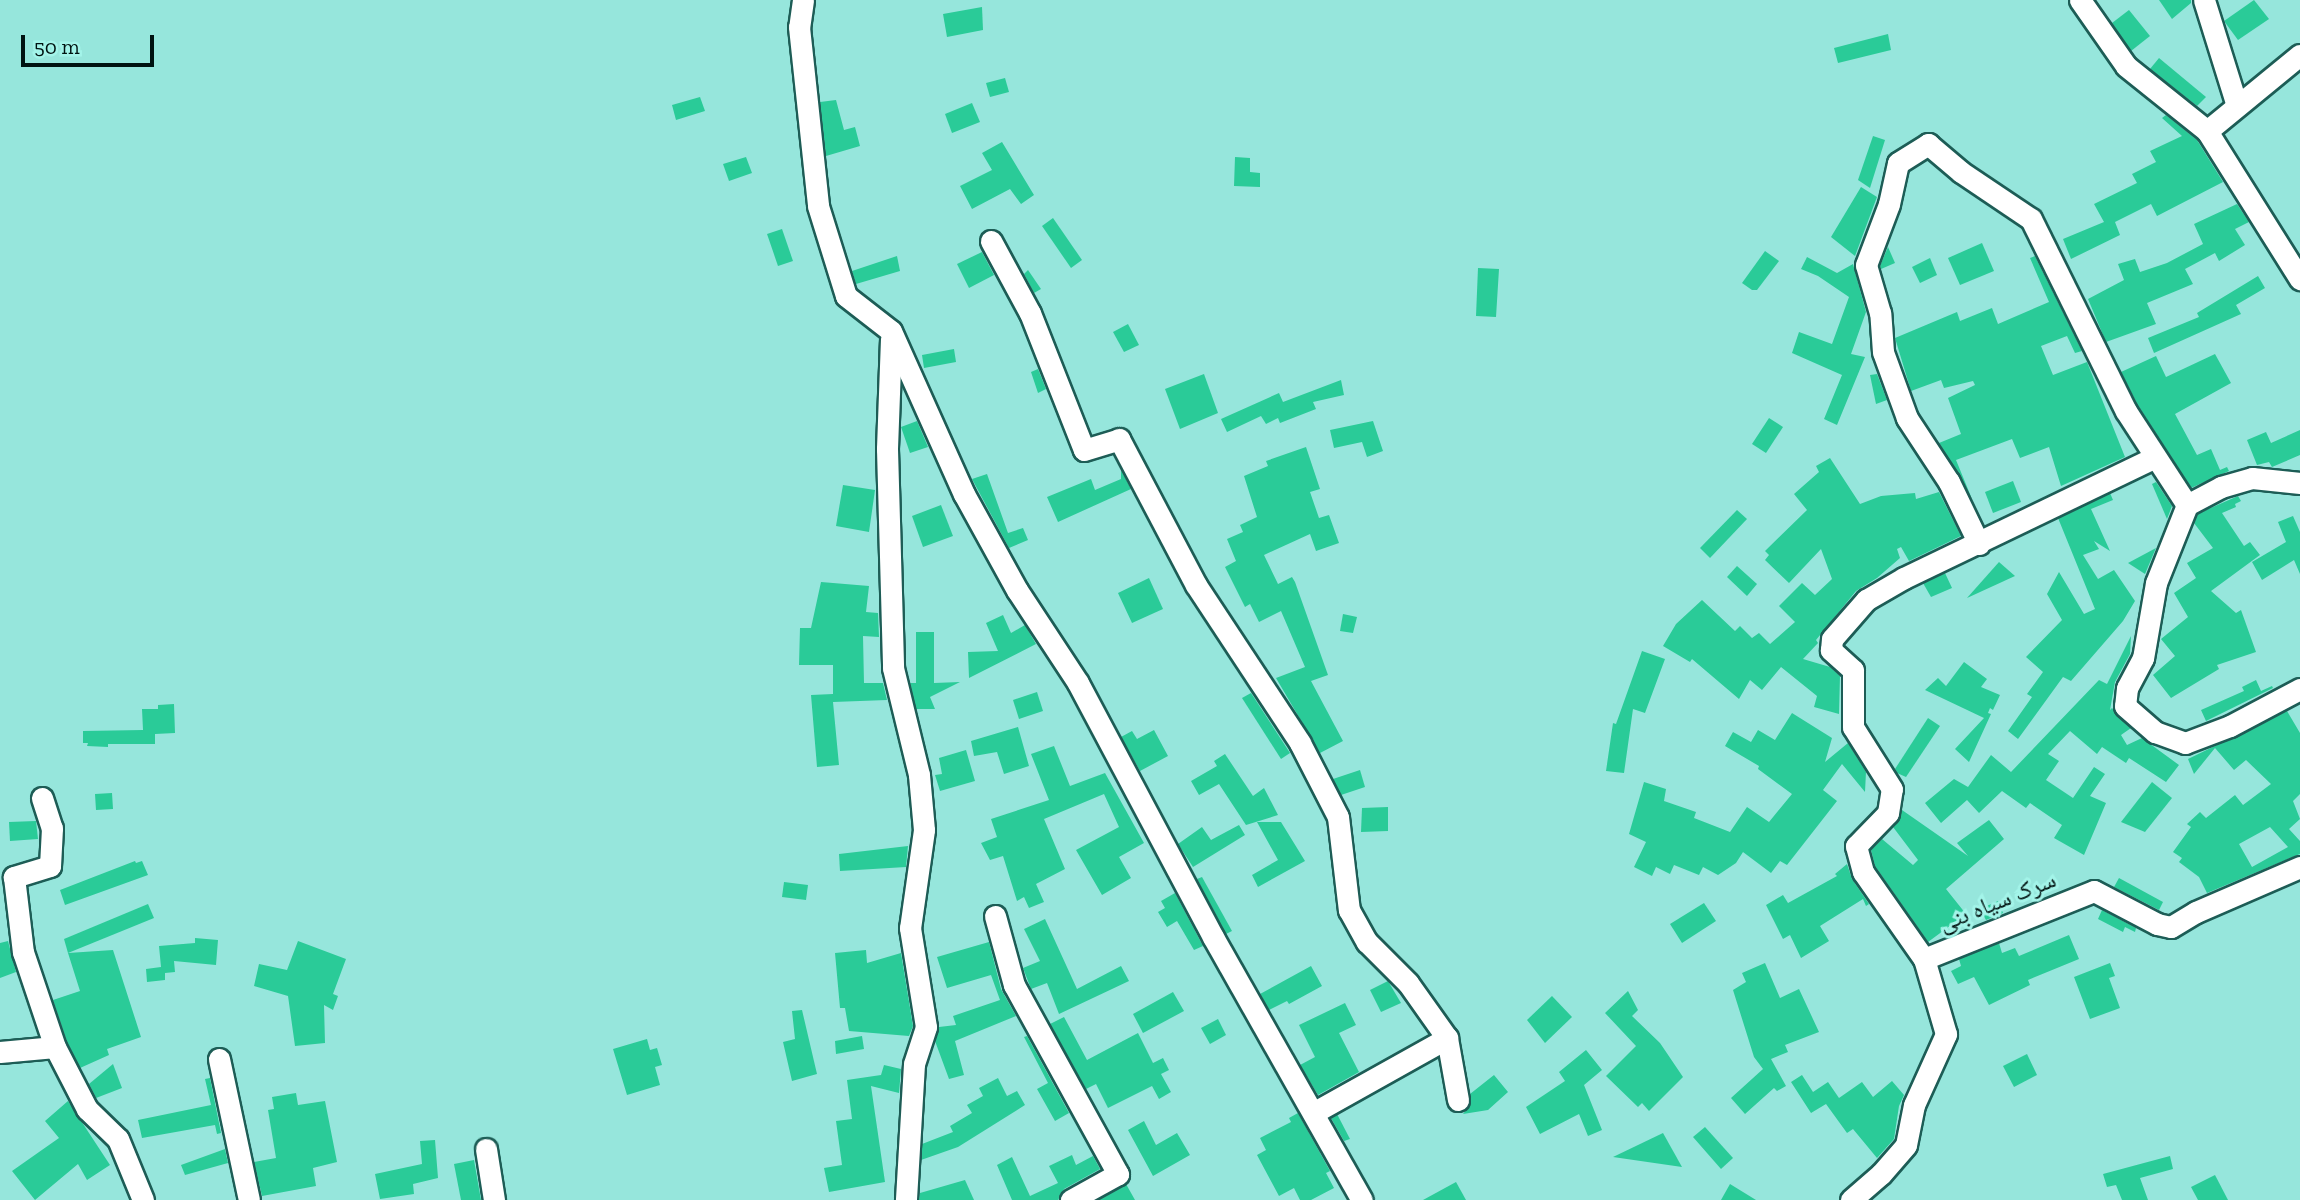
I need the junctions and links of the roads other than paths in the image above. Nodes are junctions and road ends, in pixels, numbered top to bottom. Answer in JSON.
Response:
{"nodes":[{"id":1,"x":803,"y":0,"type":"edge"},
{"id":2,"x":2080,"y":0,"type":"edge"},
{"id":3,"x":2204,"y":0,"type":"edge"},
{"id":4,"x":2300,"y":55,"type":"edge"},
{"id":5,"x":2237,"y":106,"type":"junction"},
{"id":6,"x":2207,"y":131,"type":"junction"},
{"id":7,"x":991,"y":242,"type":"dead end"},
{"id":8,"x":2300,"y":279,"type":"edge"},
{"id":9,"x":891,"y":331,"type":"junction"},
{"id":10,"x":2153,"y":458,"type":"junction"},
{"id":11,"x":2300,"y":483,"type":"edge"},
{"id":12,"x":2186,"y":505,"type":"junction"},
{"id":13,"x":1979,"y":544,"type":"junction"},
{"id":14,"x":2300,"y":689,"type":"edge"},
{"id":15,"x":42,"y":798,"type":"dead end"},
{"id":16,"x":2300,"y":867,"type":"edge"},
{"id":17,"x":995,"y":916,"type":"dead end"},
{"id":18,"x":1924,"y":959,"type":"junction"},
{"id":19,"x":1447,"y":1038,"type":"junction"},
{"id":20,"x":55,"y":1047,"type":"junction"},
{"id":21,"x":0,"y":1052,"type":"edge"},
{"id":22,"x":219,"y":1059,"type":"dead end"},
{"id":23,"x":1458,"y":1100,"type":"dead end"},
{"id":24,"x":1313,"y":1113,"type":"junction"},
{"id":25,"x":486,"y":1149,"type":"dead end"},
{"id":26,"x":143,"y":1200,"type":"edge"},
{"id":27,"x":249,"y":1200,"type":"edge"},
{"id":28,"x":494,"y":1200,"type":"edge"},
{"id":29,"x":906,"y":1200,"type":"edge"},
{"id":30,"x":1071,"y":1200,"type":"edge"},
{"id":31,"x":1362,"y":1200,"type":"edge"},
{"id":32,"x":1851,"y":1200,"type":"edge"}],
"edges":[{"from":1,"to":9,"type":"street"},
{"from":2,"to":6,"type":"street"},
{"from":3,"to":5,"type":"street"},
{"from":4,"to":5,"type":"street"},
{"from":5,"to":6,"type":"street"},
{"from":6,"to":8,"type":"street"},
{"from":7,"to":19,"type":"street"},
{"from":9,"to":24,"type":"street"},
{"from":9,"to":29,"type":"street"},
{"from":10,"to":12,"type":"street"},
{"from":10,"to":13,"type":"street"},
{"from":10,"to":13,"type":"street"},
{"from":11,"to":12,"type":"street"},
{"from":12,"to":14,"type":"street"},
{"from":13,"to":18,"type":"street"},
{"from":15,"to":20,"type":"street"},
{"from":16,"to":18,"type":"street","name":"سرک سیاه بنی"},
{"from":17,"to":30,"type":"street"},
{"from":18,"to":32,"type":"street","name":"سرک سیاه بنی"},
{"from":19,"to":23,"type":"street"},
{"from":19,"to":24,"type":"street"},
{"from":20,"to":21,"type":"street"},
{"from":20,"to":26,"type":"street"},
{"from":22,"to":27,"type":"street"},
{"from":24,"to":31,"type":"street"},
{"from":25,"to":28,"type":"street"}]}
